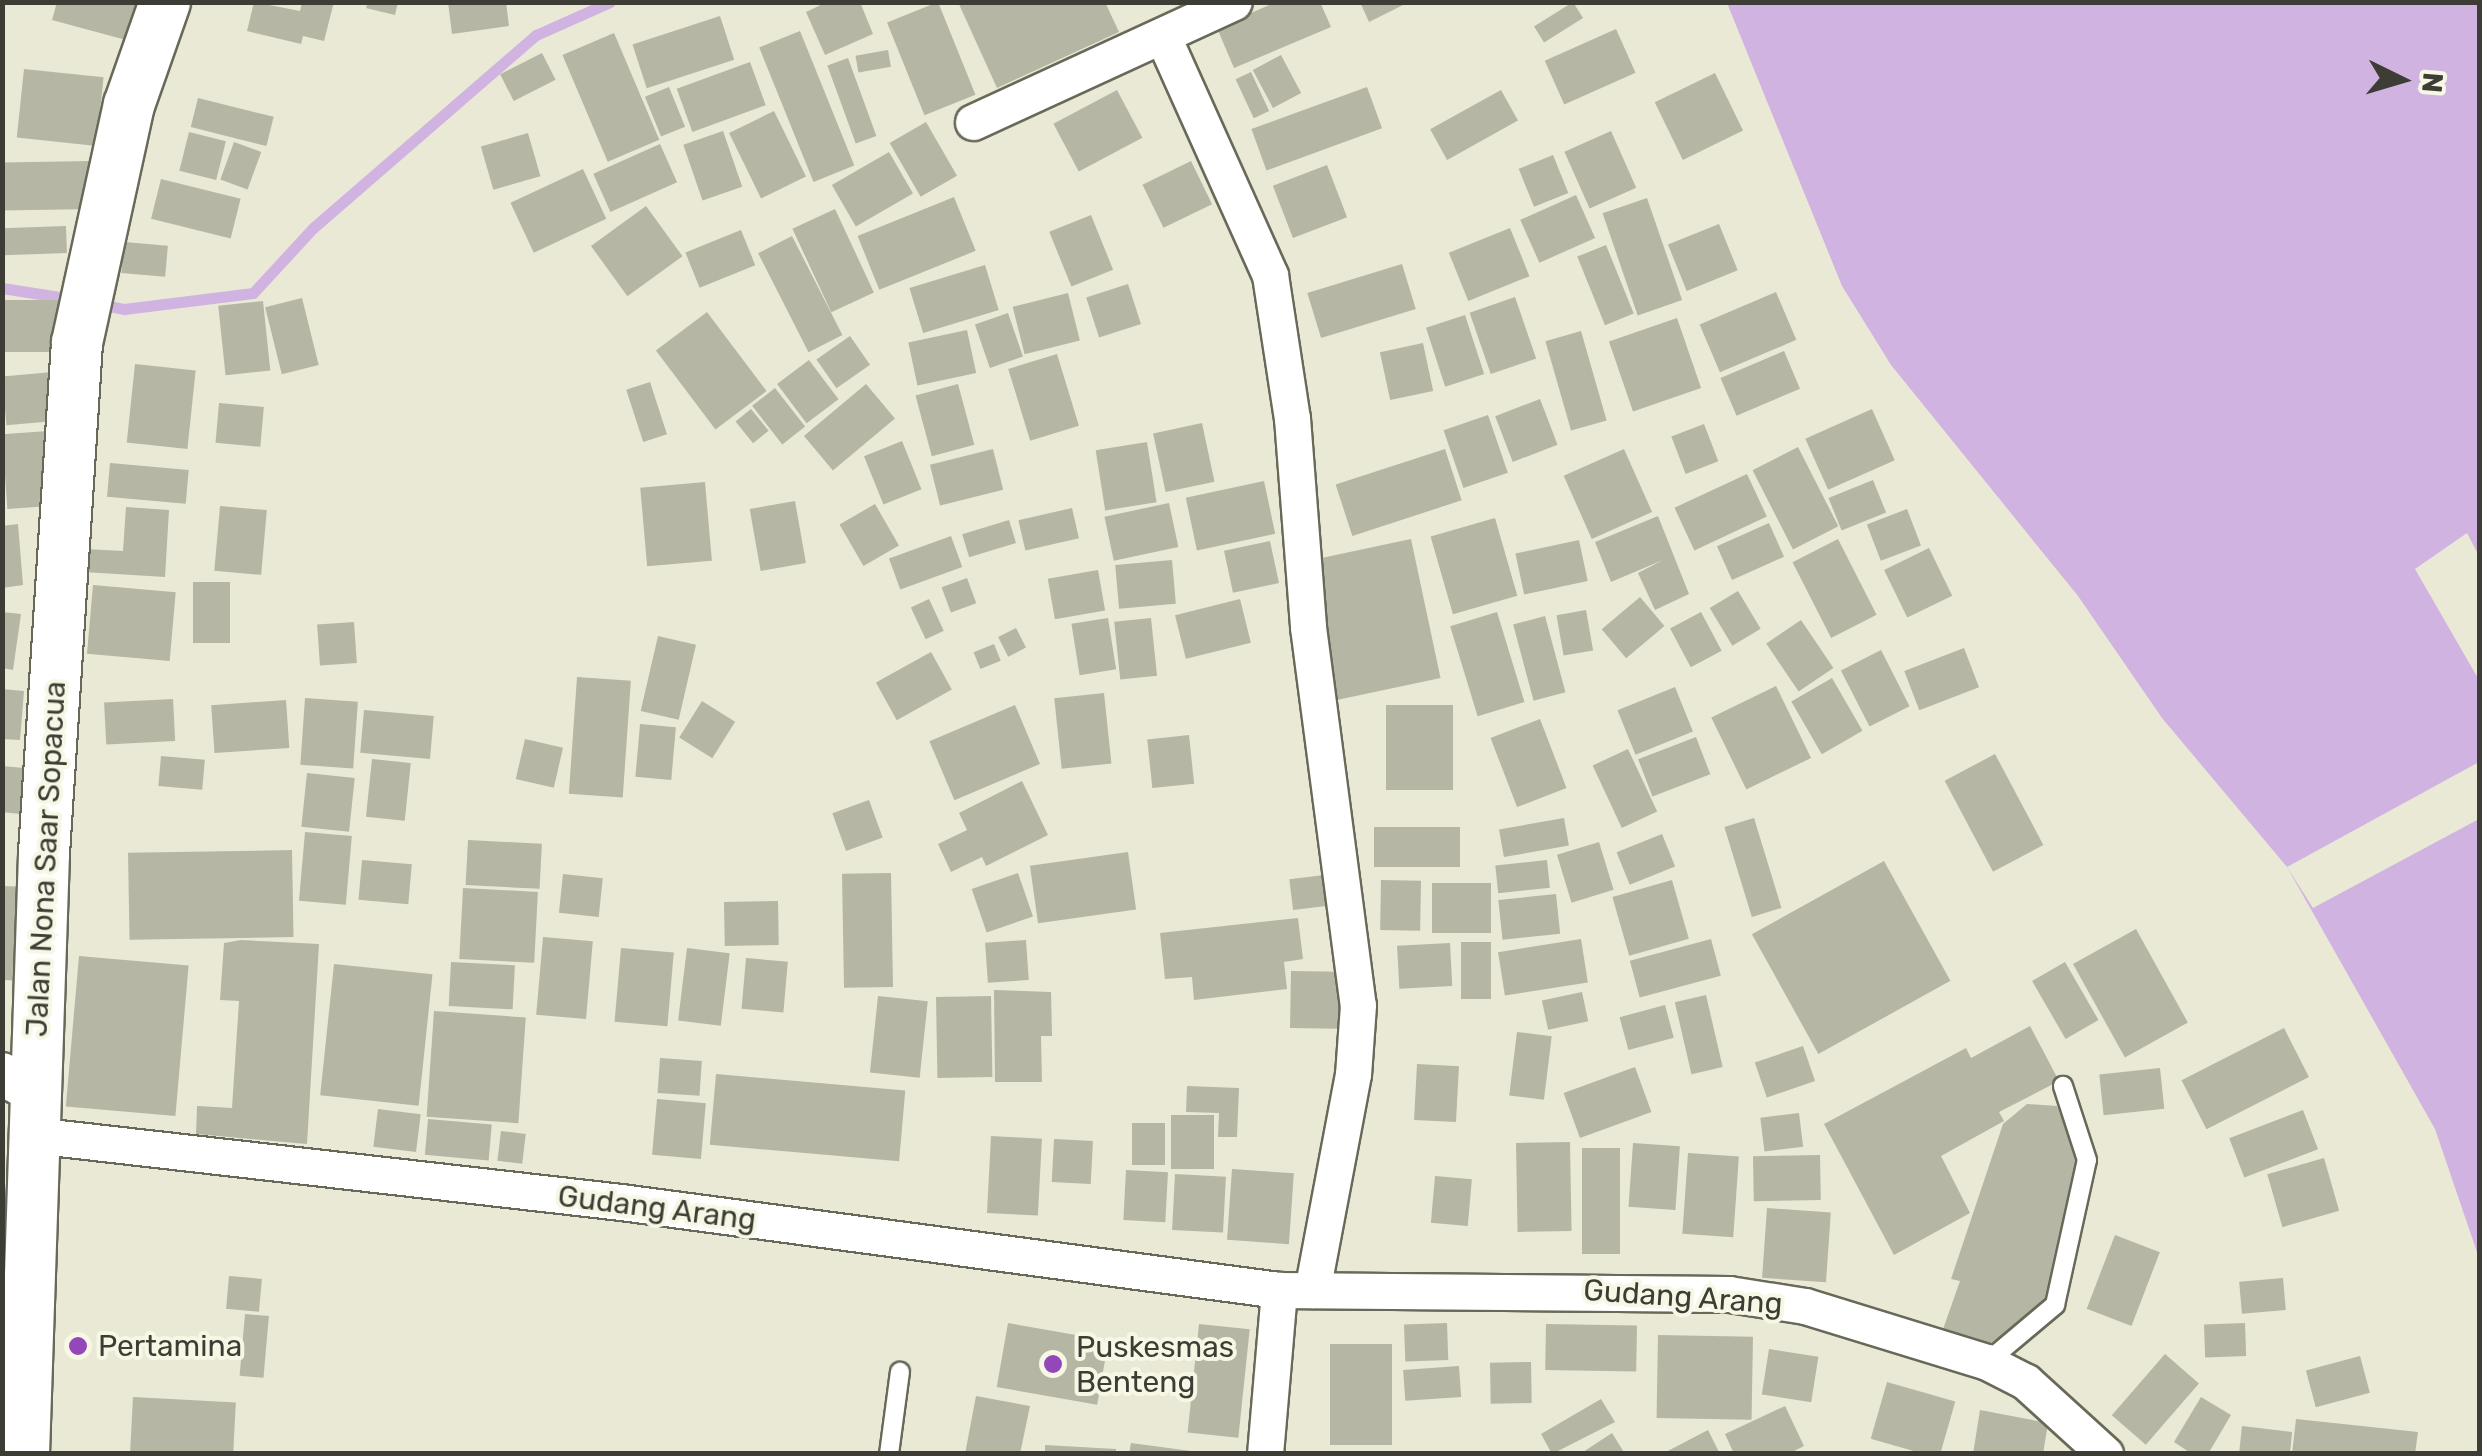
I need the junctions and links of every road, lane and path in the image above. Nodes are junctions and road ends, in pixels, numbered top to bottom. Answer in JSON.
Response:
{"nodes":[{"id":1,"x":165,"y":2,"type":"edge"},
{"id":2,"x":1234,"y":2,"type":"edge"},
{"id":3,"x":1163,"y":37,"type":"junction"},
{"id":4,"x":973,"y":122,"type":"dead end"},
{"id":5,"x":2064,"y":1086,"type":"dead end"},
{"id":6,"x":23,"y":1100,"type":"edge"},
{"id":7,"x":1295,"y":1290,"type":"junction"},
{"id":8,"x":1986,"y":1362,"type":"junction"},
{"id":9,"x":900,"y":1372,"type":"dead end"},
{"id":10,"x":24,"y":1454,"type":"edge"},
{"id":11,"x":888,"y":1454,"type":"edge"},
{"id":12,"x":1265,"y":1454,"type":"edge"},
{"id":13,"x":2105,"y":1454,"type":"edge"}],
"edges":[{"from":1,"to":6,"type":"main road","name":"Jalan Nona Saar Sopacua"},
{"from":2,"to":3,"type":"street"},
{"from":3,"to":4,"type":"street"},
{"from":3,"to":7,"type":"street"},
{"from":5,"to":8,"type":"lane"},
{"from":6,"to":7,"type":"street","name":"Gudang Arang"},
{"from":6,"to":10,"type":"main road","name":"Jalan Nona Saar Sopacua"},
{"from":7,"to":8,"type":"street","name":"Gudang Arang"},
{"from":7,"to":12,"type":"street"},
{"from":8,"to":13,"type":"street","name":"Gudang Arang"},
{"from":9,"to":11,"type":"lane"}]}
